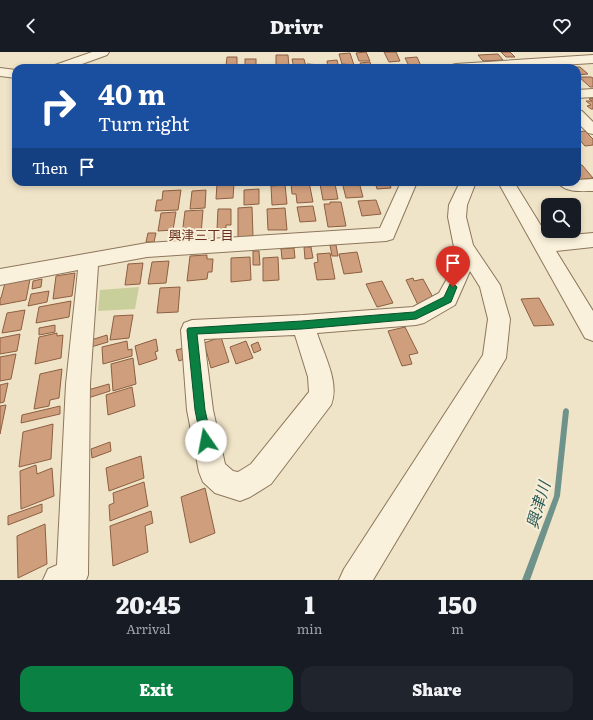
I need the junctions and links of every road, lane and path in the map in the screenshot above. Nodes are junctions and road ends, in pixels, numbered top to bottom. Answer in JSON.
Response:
{"nodes":[{"id":1,"x":103,"y":52,"type":"edge"},
{"id":2,"x":517,"y":52,"type":"edge"},
{"id":3,"x":593,"y":59,"type":"edge"},
{"id":4,"x":69,"y":64,"type":"edge"},
{"id":5,"x":528,"y":64,"type":"edge"},
{"id":6,"x":548,"y":64,"type":"edge"},
{"id":7,"x":0,"y":72,"type":"edge"},
{"id":8,"x":12,"y":74,"type":"edge"},
{"id":9,"x":593,"y":93,"type":"edge"},
{"id":10,"x":581,"y":94,"type":"edge"},
{"id":11,"x":581,"y":118,"type":"edge"},
{"id":12,"x":593,"y":130,"type":"edge"},
{"id":13,"x":407,"y":186,"type":"edge"},
{"id":14,"x":466,"y":186,"type":"edge"},
{"id":15,"x":508,"y":186,"type":"edge"},
{"id":16,"x":578,"y":186,"type":"edge"},
{"id":17,"x":591,"y":187,"type":"edge"},
{"id":18,"x":593,"y":240,"type":"edge"},
{"id":19,"x":542,"y":245,"type":"junction"},
{"id":20,"x":464,"y":247,"type":"junction"},
{"id":21,"x":89,"y":260,"type":"junction"},
{"id":22,"x":0,"y":277,"type":"edge"},
{"id":23,"x":302,"y":325,"type":"junction"},
{"id":24,"x":593,"y":331,"type":"edge"},
{"id":25,"x":59,"y":580,"type":"edge"},
{"id":26,"x":355,"y":580,"type":"edge"}],
"edges":[{"from":1,"to":4,"type":"street"},
{"from":2,"to":5,"type":"street"},
{"from":3,"to":6,"type":"street"},
{"from":7,"to":8,"type":"street"},
{"from":9,"to":10,"type":"street"},
{"from":11,"to":12,"type":"street"},
{"from":13,"to":21,"type":"street"},
{"from":14,"to":20,"type":"street"},
{"from":15,"to":19,"type":"street"},
{"from":16,"to":17,"type":"street"},
{"from":18,"to":19,"type":"street"},
{"from":19,"to":24,"type":"street"},
{"from":20,"to":23,"type":"street"},
{"from":20,"to":26,"type":"street"},
{"from":21,"to":22,"type":"street"},
{"from":21,"to":25,"type":"street"},
{"from":23,"to":23,"type":"street"}]}
